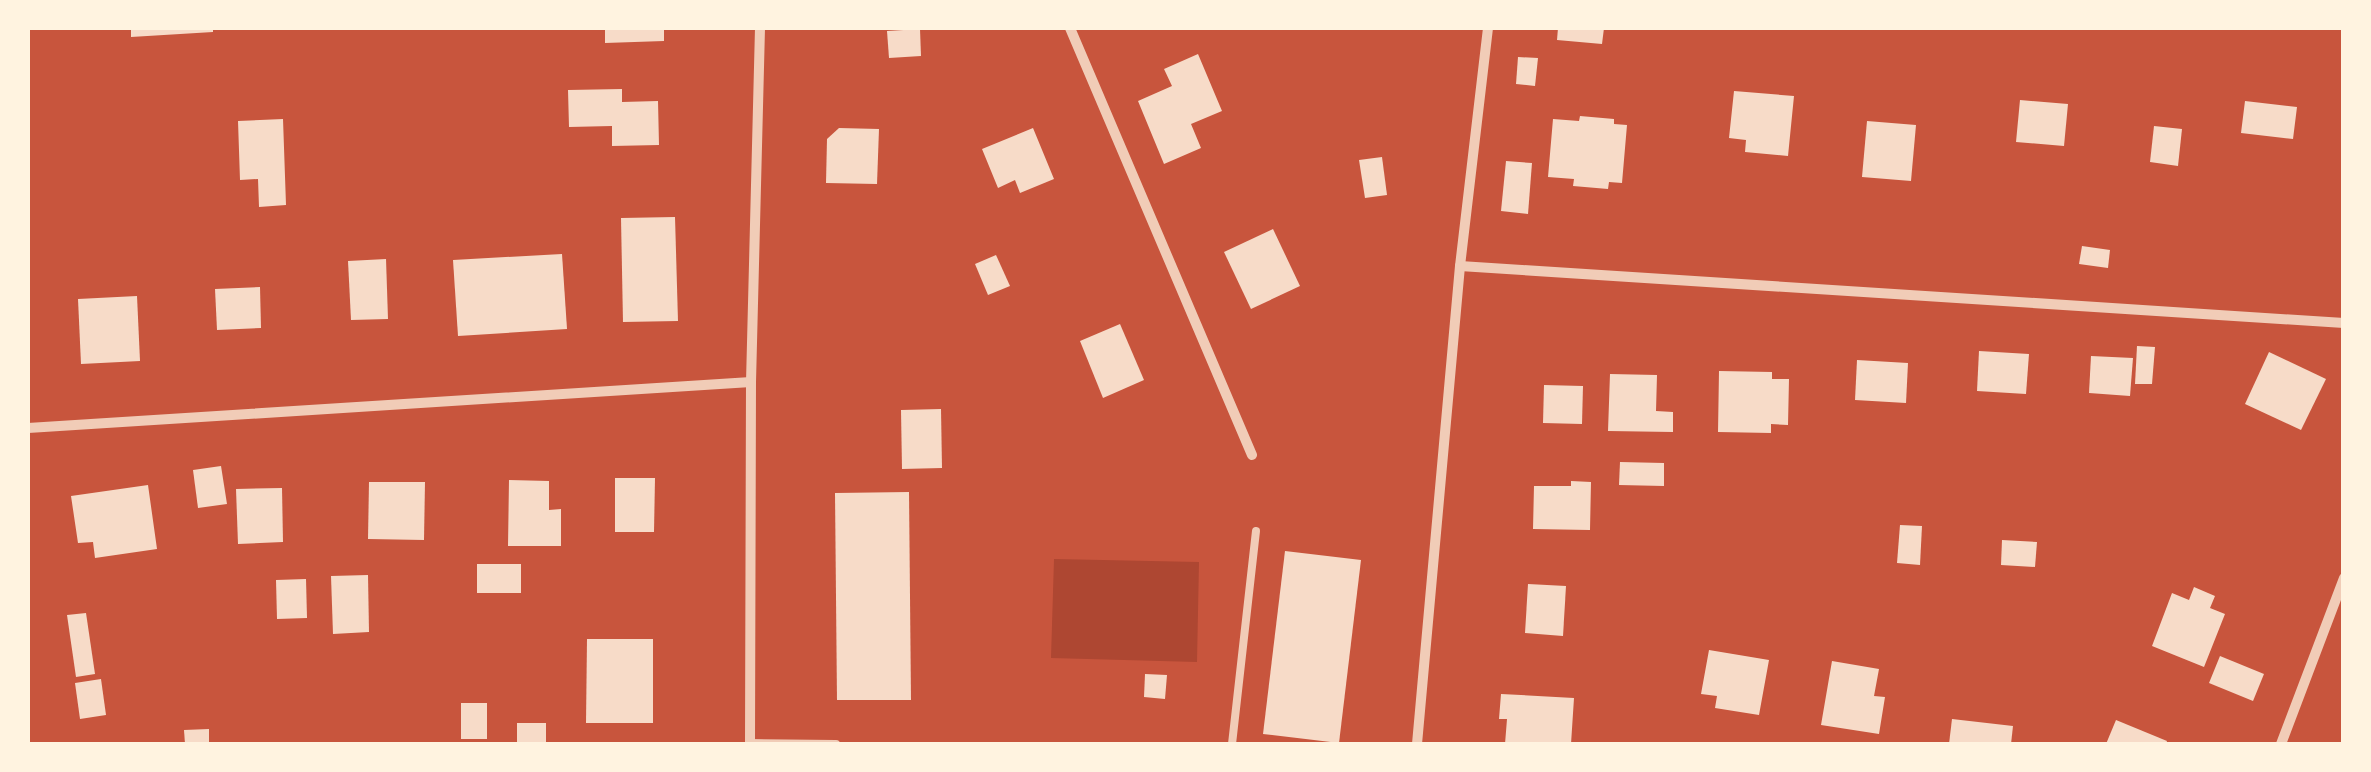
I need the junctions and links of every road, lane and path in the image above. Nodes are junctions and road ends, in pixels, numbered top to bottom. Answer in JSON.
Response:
{"nodes":[{"id":1,"x":760,"y":28,"type":"edge"},
{"id":2,"x":1070,"y":28,"type":"edge"},
{"id":3,"x":1488,"y":28,"type":"edge"},
{"id":4,"x":1460,"y":266,"type":"junction"},
{"id":5,"x":2344,"y":323,"type":"edge"},
{"id":6,"x":751,"y":382,"type":"junction"},
{"id":7,"x":28,"y":428,"type":"edge"},
{"id":8,"x":1252,"y":455,"type":"dead end"},
{"id":9,"x":1256,"y":531,"type":"dead end"},
{"id":10,"x":2344,"y":578,"type":"edge"},
{"id":11,"x":750,"y":744,"type":"edge"},
{"id":12,"x":836,"y":744,"type":"edge"},
{"id":13,"x":1232,"y":744,"type":"edge"},
{"id":14,"x":1417,"y":744,"type":"edge"},
{"id":15,"x":2281,"y":744,"type":"edge"}],
"edges":[{"from":1,"to":6,"type":"street"},
{"from":2,"to":8,"type":"street"},
{"from":3,"to":4,"type":"street"},
{"from":4,"to":5,"type":"street"},
{"from":4,"to":14,"type":"street"},
{"from":6,"to":7,"type":"street"},
{"from":6,"to":11,"type":"street"},
{"from":9,"to":13,"type":"lane"},
{"from":10,"to":15,"type":"street"},
{"from":11,"to":12,"type":"lane"}]}
